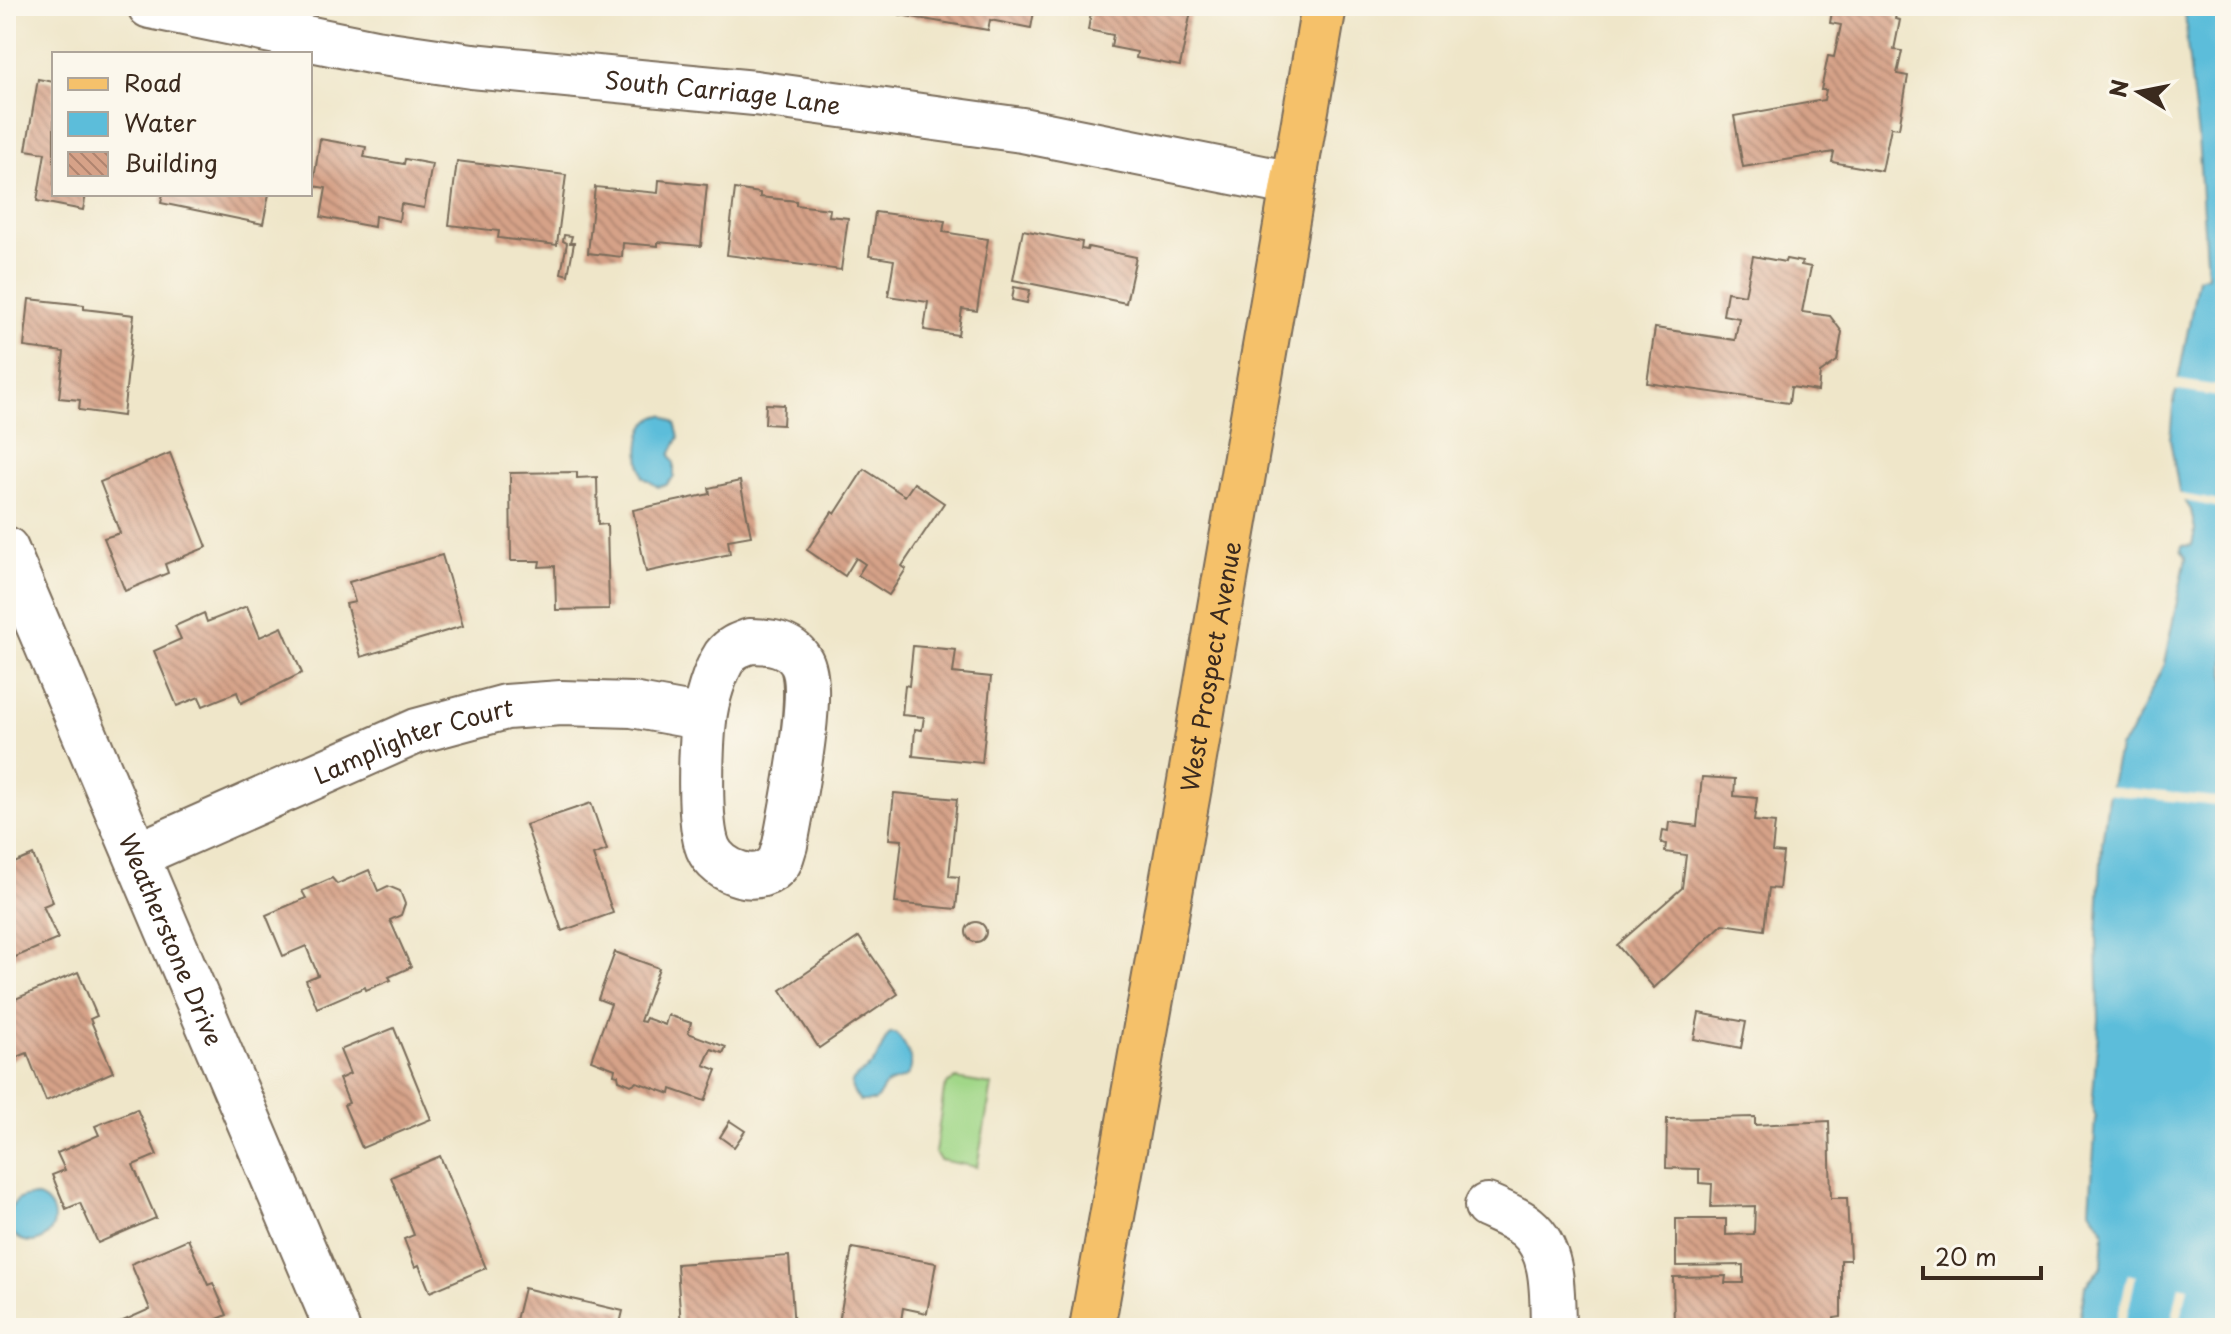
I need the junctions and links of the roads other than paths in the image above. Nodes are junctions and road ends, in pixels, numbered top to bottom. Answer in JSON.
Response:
{"nodes":[{"id":1,"x":150,"y":6,"type":"edge"},
{"id":2,"x":1324,"y":6,"type":"edge"},
{"id":3,"x":1293,"y":184,"type":"junction"},
{"id":4,"x":6,"y":549,"type":"edge"},
{"id":5,"x":704,"y":718,"type":"junction"},
{"id":6,"x":137,"y":855,"type":"junction"},
{"id":7,"x":1487,"y":1206,"type":"dead end"},
{"id":8,"x":337,"y":1328,"type":"edge"},
{"id":9,"x":1092,"y":1328,"type":"edge"},
{"id":10,"x":1553,"y":1328,"type":"edge"}],
"edges":[{"from":1,"to":3,"type":"street","name":"South Carriage Lane"},
{"from":2,"to":3,"type":"main road","name":"West Prospect Avenue"},
{"from":3,"to":9,"type":"main road","name":"West Prospect Avenue"},
{"from":4,"to":6,"type":"street","name":"Weatherstone Drive"},
{"from":5,"to":5,"type":"street"},
{"from":5,"to":6,"type":"street","name":"Lamplighter Court"},
{"from":6,"to":8,"type":"street","name":"Weatherstone Drive"},
{"from":7,"to":10,"type":"street"}]}
